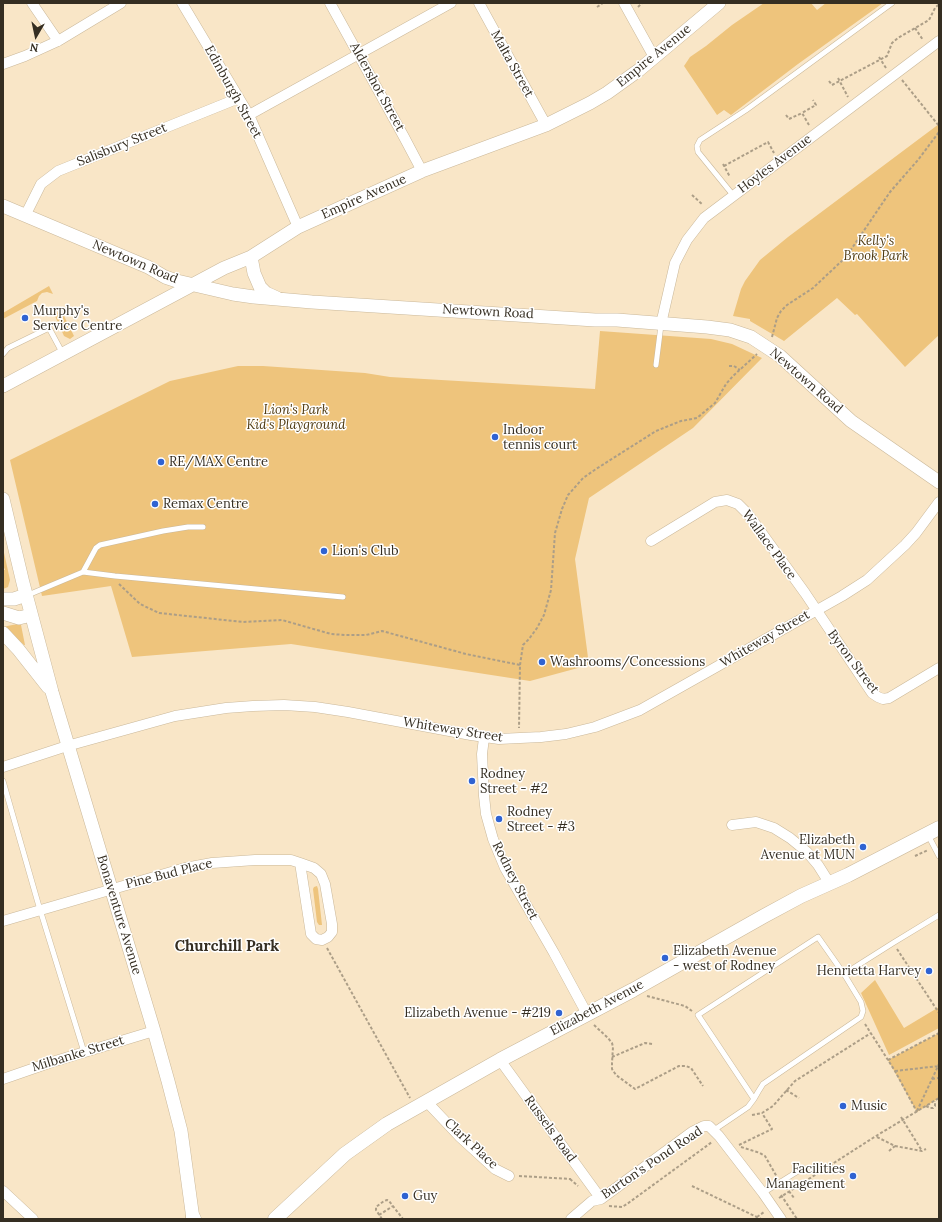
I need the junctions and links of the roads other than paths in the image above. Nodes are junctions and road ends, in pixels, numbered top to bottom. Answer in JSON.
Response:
{"nodes":[{"id":1,"x":32,"y":3,"type":"edge"},
{"id":2,"x":121,"y":3,"type":"edge"},
{"id":3,"x":182,"y":3,"type":"edge"},
{"id":4,"x":330,"y":3,"type":"edge"},
{"id":5,"x":451,"y":3,"type":"edge"},
{"id":6,"x":479,"y":3,"type":"edge"},
{"id":7,"x":624,"y":3,"type":"edge"},
{"id":8,"x":719,"y":3,"type":"edge"},
{"id":9,"x":892,"y":3,"type":"edge"},
{"id":10,"x":58,"y":41,"type":"junction"},
{"id":11,"x":939,"y":41,"type":"edge"},
{"id":12,"x":359,"y":55,"type":"junction"},
{"id":13,"x":654,"y":57,"type":"junction"},
{"id":14,"x":3,"y":64,"type":"edge"},
{"id":15,"x":239,"y":98,"type":"junction"},
{"id":16,"x":249,"y":115,"type":"junction"},
{"id":17,"x":546,"y":125,"type":"junction"},
{"id":18,"x":422,"y":171,"type":"junction"},
{"id":19,"x":733,"y":195,"type":"junction"},
{"id":20,"x":3,"y":206,"type":"edge"},
{"id":21,"x":26,"y":216,"type":"junction"},
{"id":22,"x":298,"y":227,"type":"junction"},
{"id":23,"x":251,"y":257,"type":"junction"},
{"id":24,"x":192,"y":285,"type":"junction"},
{"id":25,"x":282,"y":300,"type":"junction"},
{"id":26,"x":661,"y":324,"type":"junction"},
{"id":27,"x":3,"y":354,"type":"edge"},
{"id":28,"x":63,"y":354,"type":"junction"},
{"id":29,"x":656,"y":365,"type":"dead end"},
{"id":30,"x":3,"y":386,"type":"edge"},
{"id":31,"x":939,"y":482,"type":"edge"},
{"id":32,"x":3,"y":499,"type":"edge"},
{"id":33,"x":939,"y":502,"type":"edge"},
{"id":34,"x":204,"y":527,"type":"dead end"},
{"id":35,"x":651,"y":541,"type":"dead end"},
{"id":36,"x":83,"y":572,"type":"junction"},
{"id":37,"x":26,"y":596,"type":"junction"},
{"id":38,"x":343,"y":597,"type":"dead end"},
{"id":39,"x":3,"y":599,"type":"edge"},
{"id":40,"x":815,"y":610,"type":"junction"},
{"id":41,"x":3,"y":613,"type":"edge"},
{"id":42,"x":31,"y":615,"type":"junction"},
{"id":43,"x":3,"y":633,"type":"edge"},
{"id":44,"x":939,"y":668,"type":"edge"},
{"id":45,"x":52,"y":692,"type":"junction"},
{"id":46,"x":484,"y":738,"type":"junction"},
{"id":47,"x":68,"y":746,"type":"junction"},
{"id":48,"x":3,"y":767,"type":"edge"},
{"id":49,"x":3,"y":780,"type":"edge"},
{"id":50,"x":732,"y":825,"type":"dead end"},
{"id":51,"x":933,"y":831,"type":"edge"},
{"id":52,"x":939,"y":856,"type":"edge"},
{"id":53,"x":300,"y":863,"type":"junction"},
{"id":54,"x":830,"y":884,"type":"junction"},
{"id":55,"x":110,"y":889,"type":"junction"},
{"id":56,"x":40,"y":910,"type":"junction"},
{"id":57,"x":939,"y":915,"type":"edge"},
{"id":58,"x":3,"y":921,"type":"edge"},
{"id":59,"x":844,"y":974,"type":"junction"},
{"id":60,"x":589,"y":1018,"type":"junction"},
{"id":61,"x":154,"y":1031,"type":"junction"},
{"id":62,"x":84,"y":1052,"type":"junction"},
{"id":63,"x":500,"y":1060,"type":"junction"},
{"id":64,"x":3,"y":1079,"type":"edge"},
{"id":65,"x":754,"y":1099,"type":"junction"},
{"id":66,"x":426,"y":1101,"type":"junction"},
{"id":67,"x":717,"y":1133,"type":"junction"},
{"id":68,"x":803,"y":1168,"type":"dead end"},
{"id":69,"x":509,"y":1176,"type":"road end"},
{"id":70,"x":3,"y":1191,"type":"edge"},
{"id":71,"x":763,"y":1193,"type":"junction"},
{"id":72,"x":596,"y":1200,"type":"junction"},
{"id":73,"x":193,"y":1218,"type":"edge"},
{"id":74,"x":33,"y":1219,"type":"edge"},
{"id":75,"x":275,"y":1219,"type":"edge"},
{"id":76,"x":571,"y":1219,"type":"edge"},
{"id":77,"x":781,"y":1219,"type":"edge"}],
"edges":[{"from":1,"to":10,"type":"street"},
{"from":2,"to":10,"type":"street"},
{"from":3,"to":15,"type":"street","name":"Edinburgh Street"},
{"from":4,"to":12,"type":"street","name":"Aldershot Street"},
{"from":5,"to":12,"type":"street"},
{"from":6,"to":17,"type":"street","name":"Malta Street"},
{"from":7,"to":13,"type":"street"},
{"from":8,"to":13,"type":"street","name":"Empire Avenue"},
{"from":9,"to":19,"type":"lane"},
{"from":10,"to":14,"type":"street"},
{"from":11,"to":19,"type":"street","name":"Hoyles Avenue"},
{"from":12,"to":16,"type":"street"},
{"from":12,"to":18,"type":"street","name":"Aldershot Street"},
{"from":13,"to":17,"type":"street","name":"Empire Avenue"},
{"from":15,"to":16,"type":"street","name":"Edinburgh Street"},
{"from":15,"to":21,"type":"street","name":"Salisbury Street"},
{"from":16,"to":22,"type":"street","name":"Edinburgh Street"},
{"from":17,"to":18,"type":"street","name":"Empire Avenue"},
{"from":18,"to":22,"type":"street","name":"Empire Avenue"},
{"from":19,"to":26,"type":"street","name":"Hoyles Avenue"},
{"from":20,"to":21,"type":"street","name":"Newtown Road"},
{"from":21,"to":24,"type":"street","name":"Newtown Road"},
{"from":22,"to":23,"type":"street","name":"Empire Avenue"},
{"from":23,"to":24,"type":"street","name":"Empire Avenue"},
{"from":23,"to":25,"type":"street"},
{"from":24,"to":25,"type":"street","name":"Newtown Road"},
{"from":24,"to":28,"type":"street","name":"Empire Avenue"},
{"from":25,"to":26,"type":"street","name":"Newtown Road"},
{"from":26,"to":29,"type":"lane"},
{"from":26,"to":31,"type":"street","name":"Newtown Road"},
{"from":27,"to":28,"type":"lane"},
{"from":28,"to":30,"type":"street","name":"Empire Avenue"},
{"from":32,"to":37,"type":"street","name":"Bonaventure Avenue"},
{"from":33,"to":40,"type":"street","name":"Whiteway Street"},
{"from":34,"to":36,"type":"lane"},
{"from":35,"to":40,"type":"street","name":"Wallace Place"},
{"from":36,"to":37,"type":"lane"},
{"from":36,"to":38,"type":"lane"},
{"from":37,"to":39,"type":"street"},
{"from":37,"to":42,"type":"street","name":"Bonaventure Avenue"},
{"from":40,"to":44,"type":"street","name":"Byron Street"},
{"from":40,"to":46,"type":"street","name":"Whiteway Street"},
{"from":41,"to":42,"type":"street"},
{"from":42,"to":45,"type":"street","name":"Bonaventure Avenue"},
{"from":43,"to":45,"type":"street"},
{"from":45,"to":47,"type":"street","name":"Bonaventure Avenue"},
{"from":46,"to":47,"type":"street","name":"Whiteway Street"},
{"from":46,"to":60,"type":"street","name":"Rodney Street"},
{"from":47,"to":48,"type":"street","name":"Whiteway Street"},
{"from":47,"to":55,"type":"street","name":"Bonaventure Avenue"},
{"from":49,"to":56,"type":"lane"},
{"from":50,"to":54,"type":"street"},
{"from":51,"to":52,"type":"lane"},
{"from":51,"to":54,"type":"main road","name":"Elizabeth Avenue"},
{"from":53,"to":53,"type":"street","name":"Pine Bud Place"},
{"from":53,"to":55,"type":"street","name":"Pine Bud Place"},
{"from":54,"to":60,"type":"main road","name":"Elizabeth Avenue"},
{"from":55,"to":56,"type":"street","name":"Pine Bud Place"},
{"from":55,"to":61,"type":"street","name":"Bonaventure Avenue"},
{"from":56,"to":58,"type":"street","name":"Pine Bud Place"},
{"from":56,"to":62,"type":"lane"},
{"from":57,"to":59,"type":"lane"},
{"from":59,"to":65,"type":"lane"},
{"from":59,"to":65,"type":"lane"},
{"from":60,"to":63,"type":"main road","name":"Elizabeth Avenue"},
{"from":61,"to":62,"type":"street","name":"Milbanke Street"},
{"from":61,"to":73,"type":"street","name":"Bonaventure Avenue"},
{"from":62,"to":64,"type":"street","name":"Milbanke Street"},
{"from":63,"to":66,"type":"main road","name":"Elizabeth Avenue"},
{"from":63,"to":72,"type":"street","name":"Russels Road"},
{"from":65,"to":67,"type":"lane"},
{"from":66,"to":69,"type":"street","name":"Clark Place"},
{"from":66,"to":75,"type":"main road","name":"Elizabeth Avenue"},
{"from":67,"to":71,"type":"street"},
{"from":67,"to":72,"type":"street","name":"Burton's Pond Road"},
{"from":68,"to":71,"type":"lane"},
{"from":70,"to":74,"type":"street"},
{"from":71,"to":77,"type":"street"},
{"from":72,"to":76,"type":"street","name":"Burton's Pond Road"}]}
